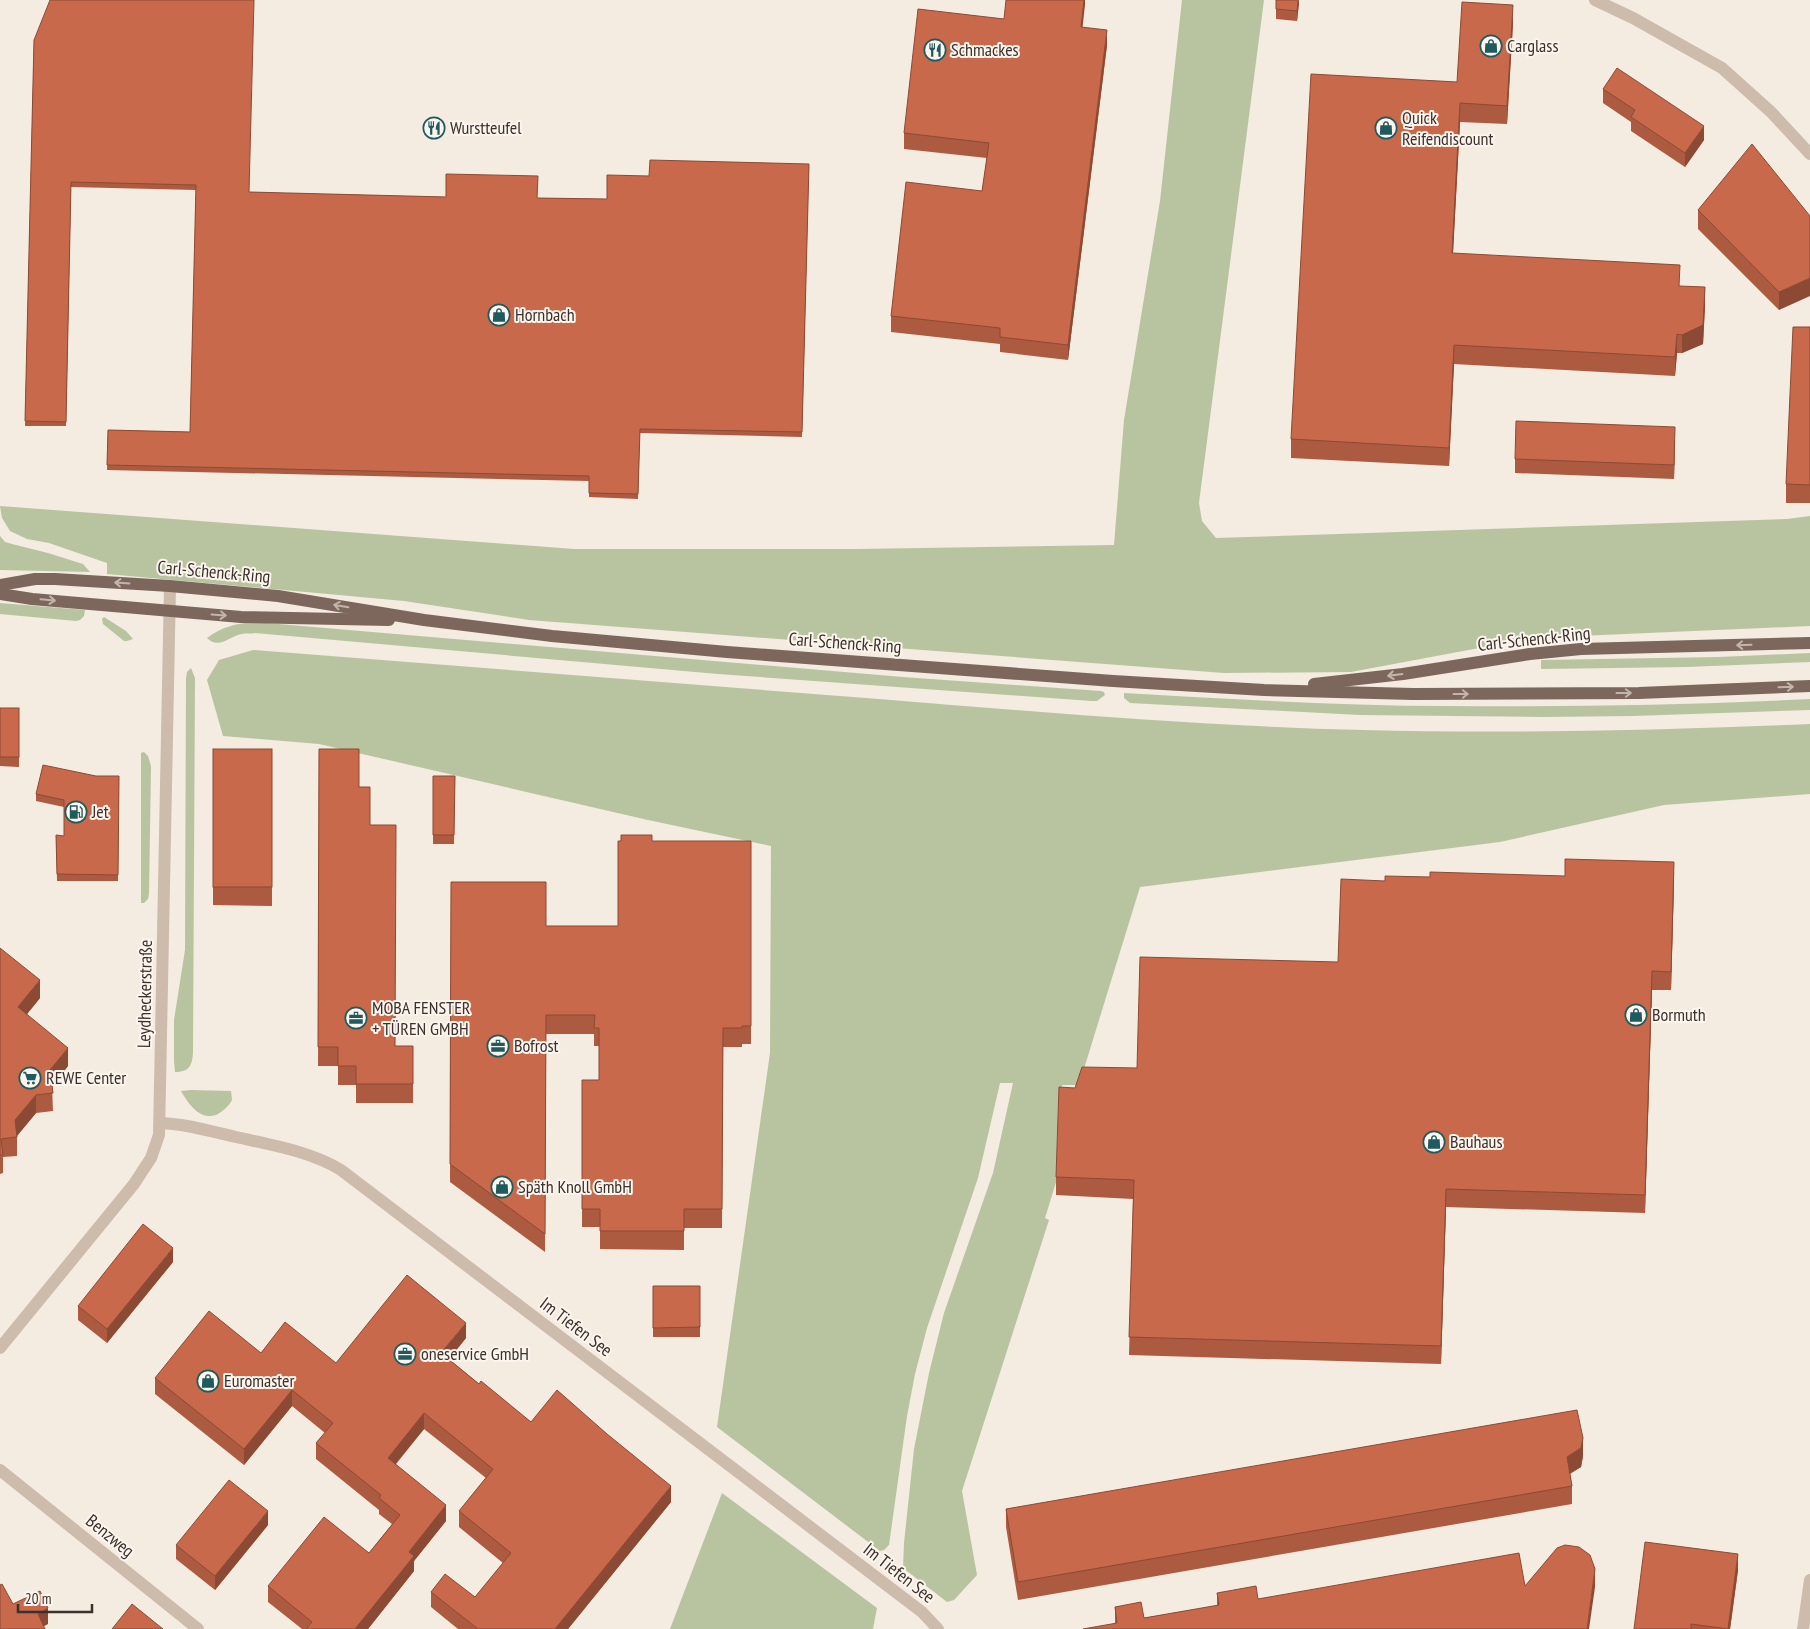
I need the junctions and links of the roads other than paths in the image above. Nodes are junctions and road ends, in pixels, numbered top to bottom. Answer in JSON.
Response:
{"nodes":[{"id":1,"x":1595,"y":0,"type":"edge"},
{"id":2,"x":1810,"y":154,"type":"edge"},
{"id":3,"x":0,"y":585,"type":"edge"},
{"id":4,"x":170,"y":586,"type":"junction"},
{"id":5,"x":0,"y":594,"type":"edge"},
{"id":6,"x":170,"y":611,"type":"junction"},
{"id":7,"x":424,"y":620,"type":"junction"},
{"id":8,"x":1810,"y":643,"type":"edge"},
{"id":9,"x":1810,"y":686,"type":"edge"},
{"id":10,"x":1264,"y":690,"type":"junction"},
{"id":11,"x":160,"y":1123,"type":"junction"},
{"id":12,"x":0,"y":1348,"type":"edge"},
{"id":13,"x":0,"y":1470,"type":"edge"},
{"id":14,"x":1810,"y":1580,"type":"edge"},
{"id":15,"x":198,"y":1629,"type":"edge"},
{"id":16,"x":938,"y":1629,"type":"edge"},
{"id":17,"x":1804,"y":1629,"type":"edge"}],
"edges":[{"from":1,"to":2,"type":"street"},
{"from":4,"to":3,"type":"main road","name":"Carl-Schenck-Ring","one_way":true},
{"from":4,"to":6,"type":"street","name":"Leydheckerstraße"},
{"from":7,"to":4,"type":"main road","name":"Carl-Schenck-Ring","one_way":true},
{"from":5,"to":6,"type":"main road","name":"Carl-Schenck-Ring","one_way":true},
{"from":6,"to":7,"type":"main road","name":"Carl-Schenck-Ring","one_way":true},
{"from":6,"to":11,"type":"street","name":"Leydheckerstraße"},
{"from":7,"to":10,"type":"main road","name":"Carl-Schenck-Ring"},
{"from":8,"to":10,"type":"main road","name":"Carl-Schenck-Ring","one_way":true},
{"from":10,"to":9,"type":"main road","name":"Carl-Schenck-Ring","one_way":true},
{"from":11,"to":12,"type":"street","name":"Leydheckerstraße"},
{"from":11,"to":16,"type":"street","name":"Im Tiefen See"},
{"from":13,"to":15,"type":"street","name":"Benzweg"},
{"from":14,"to":17,"type":"street"}]}
